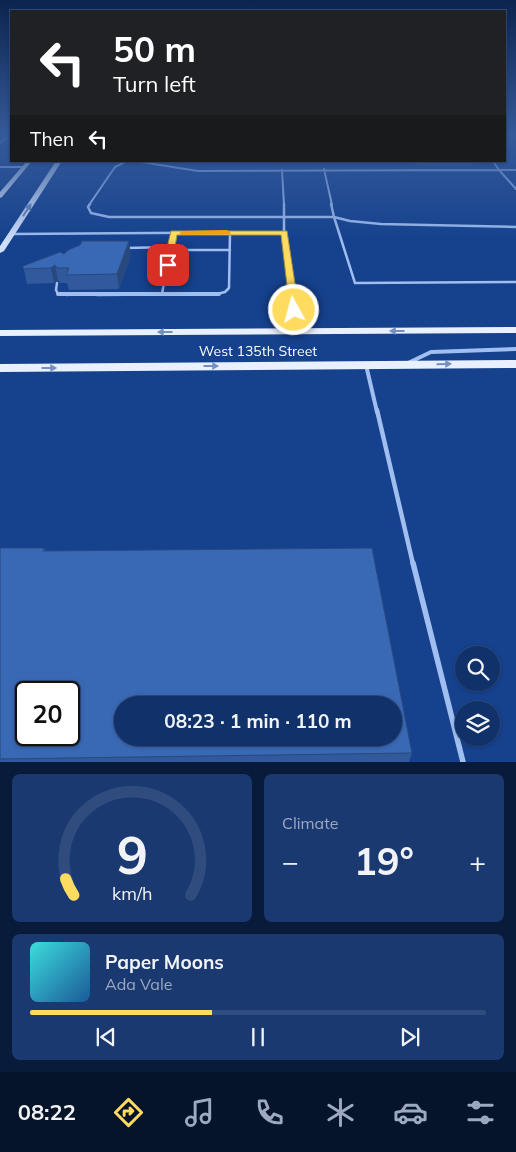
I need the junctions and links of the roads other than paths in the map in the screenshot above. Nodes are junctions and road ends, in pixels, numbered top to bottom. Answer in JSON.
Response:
{"nodes":[{"id":1,"x":21,"y":172,"type":"edge"},
{"id":2,"x":52,"y":172,"type":"edge"},
{"id":3,"x":112,"y":172,"type":"edge"},
{"id":4,"x":282,"y":172,"type":"edge"},
{"id":5,"x":324,"y":172,"type":"edge"},
{"id":6,"x":500,"y":172,"type":"edge"},
{"id":7,"x":516,"y":188,"type":"edge"},
{"id":8,"x":0,"y":196,"type":"edge"},
{"id":9,"x":285,"y":216,"type":"junction"},
{"id":10,"x":334,"y":216,"type":"junction"},
{"id":11,"x":516,"y":228,"type":"edge"},
{"id":12,"x":284,"y":232,"type":"junction"},
{"id":13,"x":173,"y":233,"type":"junction"},
{"id":14,"x":230,"y":233,"type":"junction"},
{"id":15,"x":12,"y":234,"type":"junction"},
{"id":16,"x":124,"y":248,"type":"edge"},
{"id":17,"x":171,"y":249,"type":"junction"},
{"id":18,"x":0,"y":250,"type":"edge"},
{"id":19,"x":230,"y":250,"type":"junction"},
{"id":20,"x":516,"y":282,"type":"edge"},
{"id":21,"x":57,"y":283,"type":"edge"},
{"id":22,"x":162,"y":294,"type":"junction"},
{"id":23,"x":516,"y":330,"type":"edge"},
{"id":24,"x":297,"y":332,"type":"junction"},
{"id":25,"x":0,"y":333,"type":"edge"},
{"id":26,"x":516,"y":349,"type":"edge"},
{"id":27,"x":516,"y":364,"type":"edge"},
{"id":28,"x":366,"y":365,"type":"junction"},
{"id":29,"x":403,"y":365,"type":"junction"},
{"id":30,"x":0,"y":368,"type":"edge"},
{"id":31,"x":463,"y":762,"type":"edge"}],
"edges":[{"from":1,"to":8,"type":"main road"},
{"from":15,"to":2,"type":"main road","one_way":true},
{"from":3,"to":9,"type":"lane"},
{"from":4,"to":9,"type":"lane"},
{"from":5,"to":10,"type":"lane"},
{"from":6,"to":7,"type":"lane"},
{"from":9,"to":10,"type":"lane"},
{"from":9,"to":12,"type":"lane"},
{"from":10,"to":11,"type":"lane"},
{"from":10,"to":20,"type":"lane"},
{"from":12,"to":14,"type":"lane"},
{"from":12,"to":24,"type":"lane"},
{"from":13,"to":14,"type":"lane"},
{"from":13,"to":15,"type":"lane"},
{"from":13,"to":17,"type":"lane"},
{"from":14,"to":19,"type":"lane"},
{"from":15,"to":18,"type":"main road"},
{"from":16,"to":17,"type":"lane"},
{"from":17,"to":19,"type":"lane"},
{"from":17,"to":22,"type":"lane"},
{"from":19,"to":22,"type":"lane"},
{"from":21,"to":22,"type":"lane"},
{"from":23,"to":24,"type":"main road","name":"West 135th Street","one_way":true},
{"from":24,"to":25,"type":"main road","name":"West 135th Street","one_way":true},
{"from":26,"to":29,"type":"lane"},
{"from":29,"to":27,"type":"main road","name":"West 135th Street","one_way":true},
{"from":28,"to":29,"type":"main road","name":"West 135th Street"},
{"from":30,"to":28,"type":"main road","name":"West 135th Street","one_way":true},
{"from":28,"to":31,"type":"lane"}]}
